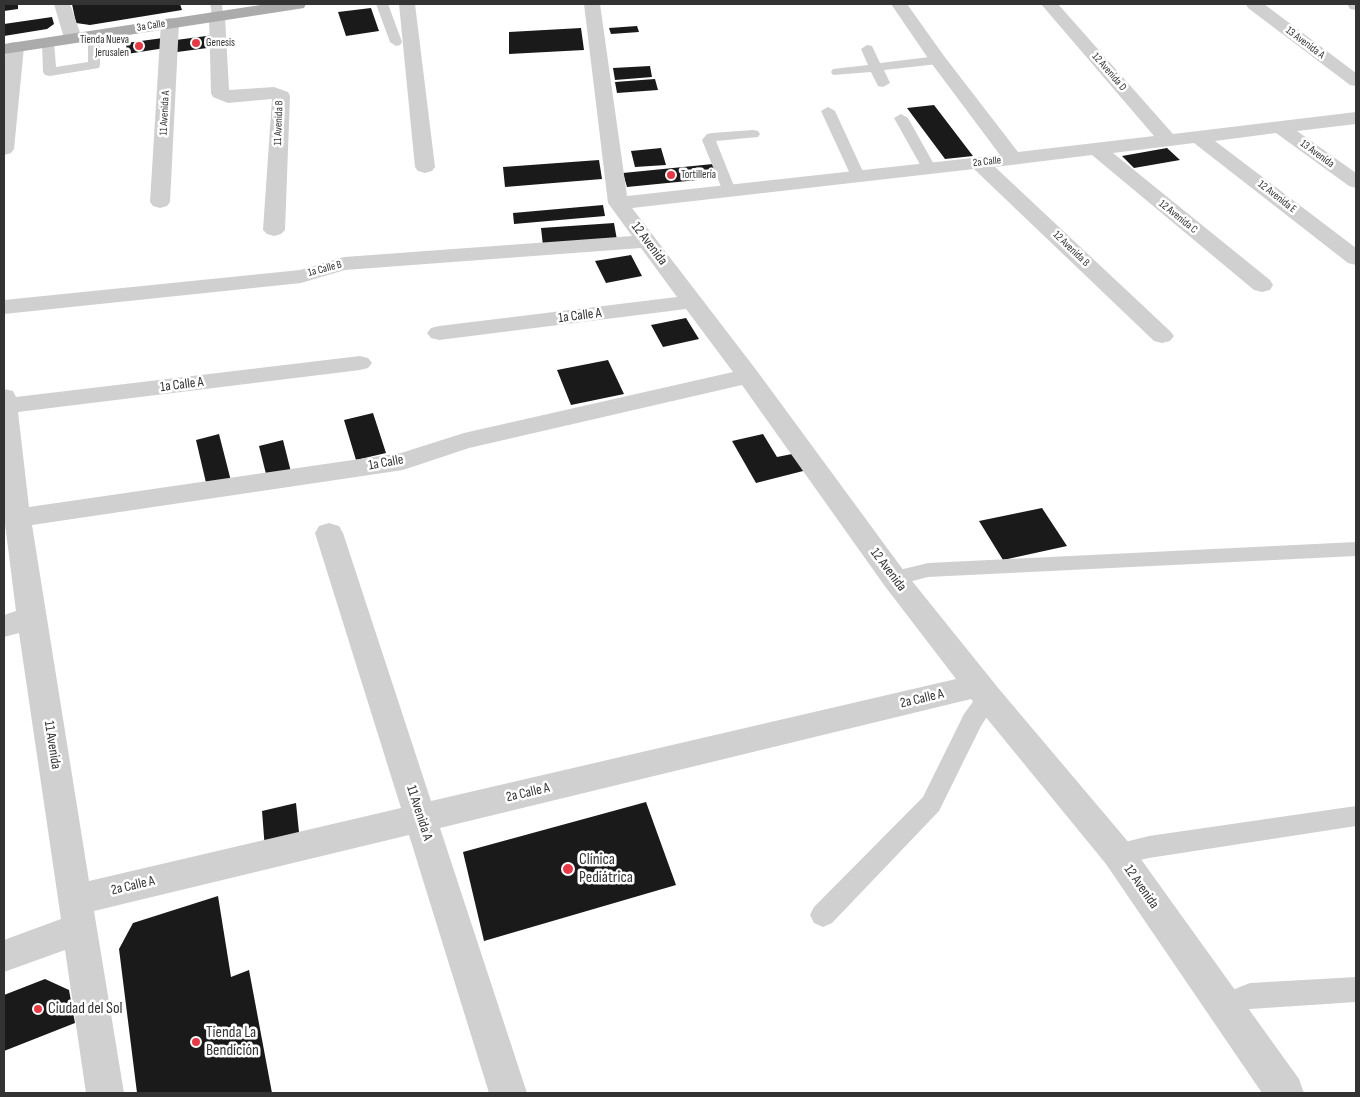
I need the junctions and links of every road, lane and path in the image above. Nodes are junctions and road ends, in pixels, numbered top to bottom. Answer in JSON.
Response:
{"nodes":[{"id":1,"x":62,"y":4,"type":"edge"},
{"id":2,"x":298,"y":4,"type":"edge"},
{"id":3,"x":382,"y":4,"type":"edge"},
{"id":4,"x":407,"y":4,"type":"edge"},
{"id":5,"x":592,"y":4,"type":"edge"},
{"id":6,"x":899,"y":4,"type":"edge"},
{"id":7,"x":1050,"y":4,"type":"edge"},
{"id":8,"x":1254,"y":4,"type":"edge"},
{"id":9,"x":281,"y":5,"type":"edge"},
{"id":10,"x":217,"y":10,"type":"edge"},
{"id":11,"x":170,"y":23,"type":"junction"},
{"id":12,"x":94,"y":35,"type":"junction"},
{"id":13,"x":73,"y":38,"type":"junction"},
{"id":14,"x":48,"y":42,"type":"junction"},
{"id":15,"x":396,"y":42,"type":"dead end"},
{"id":16,"x":10,"y":48,"type":"edge"},
{"id":17,"x":867,"y":49,"type":"dead end"},
{"id":18,"x":938,"y":60,"type":"junction"},
{"id":19,"x":877,"y":68,"type":"junction"},
{"id":20,"x":838,"y":72,"type":"dead end"},
{"id":21,"x":1356,"y":81,"type":"edge"},
{"id":22,"x":883,"y":82,"type":"dead end"},
{"id":23,"x":828,"y":110,"type":"dead end"},
{"id":24,"x":901,"y":118,"type":"dead end"},
{"id":25,"x":1356,"y":118,"type":"edge"},
{"id":26,"x":1278,"y":126,"type":"junction"},
{"id":27,"x":753,"y":134,"type":"dead end"},
{"id":28,"x":1198,"y":136,"type":"junction"},
{"id":29,"x":1168,"y":140,"type":"junction"},
{"id":30,"x":1095,"y":148,"type":"junction"},
{"id":31,"x":4,"y":149,"type":"edge"},
{"id":32,"x":1013,"y":159,"type":"junction"},
{"id":33,"x":979,"y":163,"type":"junction"},
{"id":34,"x":425,"y":167,"type":"dead end"},
{"id":35,"x":929,"y":168,"type":"junction"},
{"id":36,"x":858,"y":176,"type":"junction"},
{"id":37,"x":1356,"y":182,"type":"edge"},
{"id":38,"x":729,"y":191,"type":"junction"},
{"id":39,"x":160,"y":202,"type":"dead end"},
{"id":40,"x":618,"y":203,"type":"junction"},
{"id":41,"x":274,"y":230,"type":"dead end"},
{"id":42,"x":646,"y":241,"type":"junction"},
{"id":43,"x":1356,"y":258,"type":"edge"},
{"id":44,"x":1262,"y":285,"type":"dead end"},
{"id":45,"x":692,"y":302,"type":"junction"},
{"id":46,"x":4,"y":307,"type":"edge"},
{"id":47,"x":439,"y":333,"type":"dead end"},
{"id":48,"x":1162,"y":336,"type":"dead end"},
{"id":49,"x":360,"y":363,"type":"dead end"},
{"id":50,"x":748,"y":376,"type":"junction"},
{"id":51,"x":4,"y":402,"type":"edge"},
{"id":52,"x":328,"y":533,"type":"dead end"},
{"id":53,"x":14,"y":534,"type":"edge"},
{"id":54,"x":1356,"y":549,"type":"edge"},
{"id":55,"x":894,"y":578,"type":"junction"},
{"id":56,"x":18,"y":622,"type":"edge"},
{"id":57,"x":984,"y":692,"type":"junction"},
{"id":58,"x":1356,"y":816,"type":"edge"},
{"id":59,"x":421,"y":818,"type":"junction"},
{"id":60,"x":1118,"y":854,"type":"junction"},
{"id":61,"x":78,"y":914,"type":"junction"},
{"id":62,"x":823,"y":915,"type":"dead end"},
{"id":63,"x":4,"y":956,"type":"edge"},
{"id":64,"x":1356,"y":989,"type":"edge"},
{"id":65,"x":1224,"y":1006,"type":"junction"},
{"id":66,"x":105,"y":1093,"type":"edge"},
{"id":67,"x":508,"y":1093,"type":"edge"},
{"id":68,"x":1285,"y":1093,"type":"edge"}],
"edges":[{"from":1,"to":13,"type":"street"},
{"from":2,"to":9,"type":"main road","name":"3a Calle"},
{"from":3,"to":15,"type":"lane"},
{"from":4,"to":34,"type":"street"},
{"from":5,"to":40,"type":"street","name":"12 Avenida"},
{"from":6,"to":18,"type":"street"},
{"from":7,"to":29,"type":"street","name":"12 Avenida D"},
{"from":8,"to":21,"type":"street","name":"13 Avenida A"},
{"from":9,"to":10,"type":"main road","name":"3a Calle"},
{"from":10,"to":11,"type":"main road","name":"3a Calle"},
{"from":10,"to":41,"type":"street","name":"11 Avenida B"},
{"from":11,"to":12,"type":"main road","name":"3a Calle"},
{"from":11,"to":39,"type":"street","name":"11 Avenida A"},
{"from":12,"to":13,"type":"main road","name":"3a Calle"},
{"from":12,"to":14,"type":"lane"},
{"from":13,"to":14,"type":"main road","name":"3a Calle"},
{"from":14,"to":16,"type":"main road","name":"3a Calle"},
{"from":16,"to":31,"type":"street"},
{"from":17,"to":19,"type":"lane"},
{"from":18,"to":19,"type":"lane"},
{"from":18,"to":32,"type":"street"},
{"from":19,"to":20,"type":"lane"},
{"from":19,"to":22,"type":"lane"},
{"from":23,"to":36,"type":"lane"},
{"from":24,"to":35,"type":"lane"},
{"from":25,"to":26,"type":"street","name":"2a Calle"},
{"from":26,"to":28,"type":"street","name":"2a Calle"},
{"from":26,"to":37,"type":"street","name":"13 Avenida"},
{"from":27,"to":38,"type":"lane"},
{"from":28,"to":29,"type":"street","name":"2a Calle"},
{"from":28,"to":43,"type":"street","name":"12 Avenida E"},
{"from":29,"to":30,"type":"street","name":"2a Calle"},
{"from":30,"to":32,"type":"street","name":"2a Calle"},
{"from":30,"to":44,"type":"street","name":"12 Avenida C"},
{"from":32,"to":33,"type":"street","name":"2a Calle"},
{"from":33,"to":35,"type":"street","name":"2a Calle"},
{"from":33,"to":48,"type":"street","name":"12 Avenida B"},
{"from":35,"to":36,"type":"street","name":"2a Calle"},
{"from":36,"to":38,"type":"street","name":"2a Calle"},
{"from":38,"to":40,"type":"street","name":"2a Calle"},
{"from":40,"to":42,"type":"street","name":"12 Avenida"},
{"from":42,"to":45,"type":"street","name":"12 Avenida"},
{"from":42,"to":46,"type":"street","name":"1a Calle B"},
{"from":45,"to":47,"type":"street","name":"1a Calle A"},
{"from":45,"to":50,"type":"street","name":"12 Avenida"},
{"from":49,"to":51,"type":"street","name":"1a Calle A"},
{"from":50,"to":53,"type":"street","name":"1a Calle"},
{"from":50,"to":55,"type":"street","name":"12 Avenida"},
{"from":51,"to":53,"type":"street","name":"11 Avenida"},
{"from":52,"to":59,"type":"street","name":"11 Avenida A"},
{"from":53,"to":56,"type":"street","name":"11 Avenida"},
{"from":54,"to":55,"type":"lane"},
{"from":55,"to":57,"type":"street","name":"12 Avenida"},
{"from":56,"to":61,"type":"street","name":"11 Avenida"},
{"from":57,"to":59,"type":"street","name":"2a Calle A"},
{"from":57,"to":60,"type":"street","name":"12 Avenida"},
{"from":57,"to":62,"type":"lane"},
{"from":58,"to":60,"type":"lane"},
{"from":59,"to":61,"type":"street","name":"2a Calle A"},
{"from":59,"to":67,"type":"street","name":"11 Avenida A"},
{"from":60,"to":65,"type":"street","name":"12 Avenida"},
{"from":61,"to":63,"type":"street","name":"2a Calle A"},
{"from":61,"to":66,"type":"street","name":"11 Avenida"},
{"from":64,"to":65,"type":"lane"},
{"from":65,"to":68,"type":"street","name":"12 Avenida"}]}
